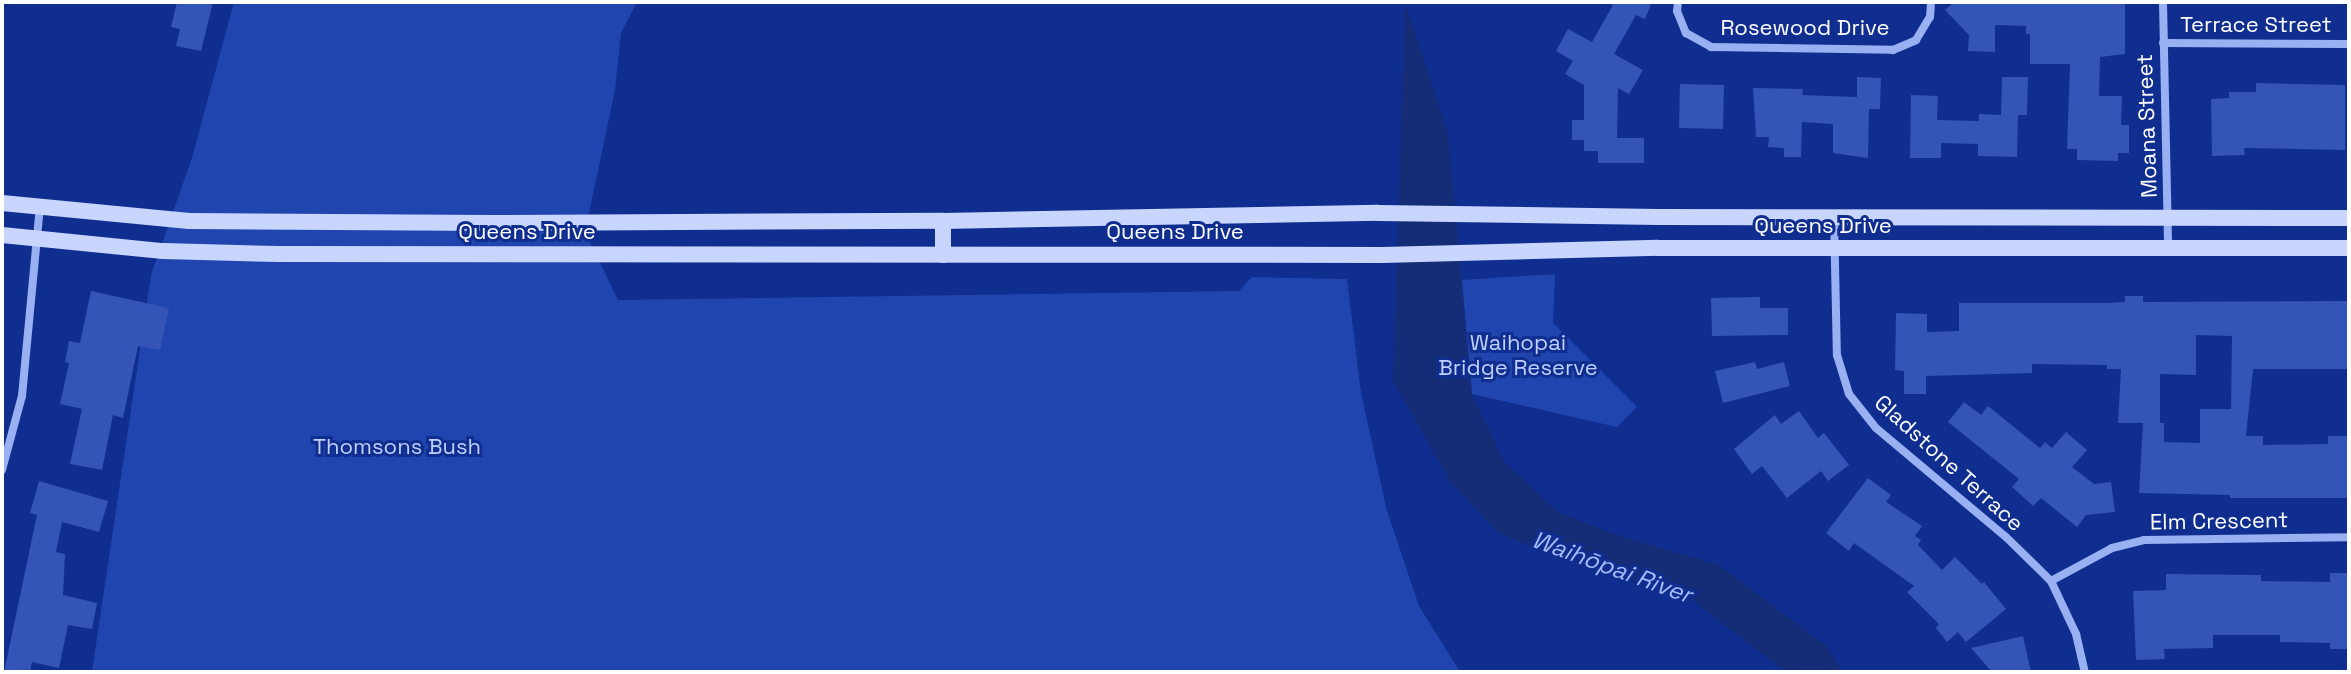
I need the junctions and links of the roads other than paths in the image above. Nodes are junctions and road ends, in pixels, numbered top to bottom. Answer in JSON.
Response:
{"nodes":[{"id":1,"x":1678,"y":2,"type":"edge"},
{"id":2,"x":1931,"y":2,"type":"edge"},
{"id":3,"x":2163,"y":2,"type":"edge"},
{"id":4,"x":2163,"y":43,"type":"junction"},
{"id":5,"x":2349,"y":44,"type":"edge"},
{"id":6,"x":2,"y":203,"type":"edge"},
{"id":7,"x":40,"y":207,"type":"junction"},
{"id":8,"x":1834,"y":217,"type":"junction"},
{"id":9,"x":2168,"y":217,"type":"junction"},
{"id":10,"x":2349,"y":218,"type":"edge"},
{"id":11,"x":943,"y":221,"type":"junction"},
{"id":12,"x":2,"y":235,"type":"edge"},
{"id":13,"x":37,"y":239,"type":"junction"},
{"id":14,"x":1834,"y":247,"type":"junction"},
{"id":15,"x":2168,"y":248,"type":"junction"},
{"id":16,"x":2349,"y":248,"type":"edge"},
{"id":17,"x":943,"y":255,"type":"junction"},
{"id":18,"x":2,"y":470,"type":"edge"},
{"id":19,"x":2349,"y":537,"type":"edge"},
{"id":20,"x":2051,"y":581,"type":"junction"},
{"id":21,"x":2085,"y":672,"type":"edge"}],
"edges":[{"from":1,"to":2,"type":"street","name":"Rosewood Drive"},
{"from":3,"to":4,"type":"street","name":"Moana Street"},
{"from":4,"to":5,"type":"street","name":"Terrace Street"},
{"from":4,"to":9,"type":"street","name":"Moana Street"},
{"from":6,"to":7,"type":"main road","name":"Queens Drive"},
{"from":7,"to":11,"type":"main road","name":"Queens Drive"},
{"from":7,"to":13,"type":"street"},
{"from":8,"to":9,"type":"main road","name":"Queens Drive"},
{"from":8,"to":11,"type":"main road","name":"Queens Drive"},
{"from":8,"to":14,"type":"street","name":"Gladstone Terrace"},
{"from":9,"to":10,"type":"main road","name":"Queens Drive"},
{"from":9,"to":15,"type":"street","name":"Moana Street"},
{"from":11,"to":17,"type":"main road"},
{"from":12,"to":13,"type":"main road","name":"Queens Drive"},
{"from":13,"to":17,"type":"main road","name":"Queens Drive"},
{"from":13,"to":18,"type":"street"},
{"from":14,"to":15,"type":"main road","name":"Queens Drive"},
{"from":14,"to":17,"type":"main road","name":"Queens Drive"},
{"from":14,"to":20,"type":"street","name":"Gladstone Terrace"},
{"from":15,"to":16,"type":"main road","name":"Queens Drive"},
{"from":19,"to":20,"type":"street","name":"Elm Crescent"},
{"from":20,"to":21,"type":"street","name":"Gladstone Terrace"}]}
